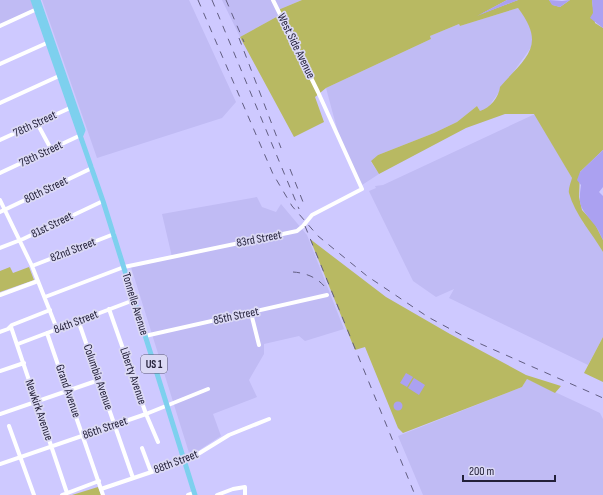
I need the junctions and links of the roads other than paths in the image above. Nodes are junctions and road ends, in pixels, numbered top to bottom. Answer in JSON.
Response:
{"nodes":[{"id":1,"x":33,"y":0,"type":"edge"},
{"id":2,"x":38,"y":0,"type":"edge"},
{"id":3,"x":273,"y":0,"type":"edge"},
{"id":4,"x":37,"y":9,"type":"junction"},
{"id":5,"x":0,"y":26,"type":"edge"},
{"id":6,"x":50,"y":41,"type":"junction"},
{"id":7,"x":0,"y":64,"type":"edge"},
{"id":8,"x":59,"y":76,"type":"junction"},
{"id":9,"x":318,"y":92,"type":"joint"},
{"id":10,"x":0,"y":103,"type":"edge"},
{"id":11,"x":70,"y":108,"type":"junction"},
{"id":12,"x":37,"y":123,"type":"junction"},
{"id":13,"x":82,"y":135,"type":"junction"},
{"id":14,"x":0,"y":140,"type":"edge"},
{"id":15,"x":51,"y":149,"type":"junction"},
{"id":16,"x":92,"y":168,"type":"junction"},
{"id":17,"x":0,"y":173,"type":"edge"},
{"id":18,"x":0,"y":200,"type":"edge"},
{"id":19,"x":104,"y":200,"type":"junction"},
{"id":20,"x":5,"y":210,"type":"junction"},
{"id":21,"x":0,"y":212,"type":"edge"},
{"id":22,"x":114,"y":234,"type":"junction"},
{"id":23,"x":20,"y":241,"type":"junction"},
{"id":24,"x":0,"y":248,"type":"edge"},
{"id":25,"x":32,"y":266,"type":"junction"},
{"id":26,"x":124,"y":267,"type":"junction"},
{"id":27,"x":38,"y":281,"type":"junction"},
{"id":28,"x":327,"y":294,"type":"dead end"},
{"id":29,"x":0,"y":295,"type":"edge"},
{"id":30,"x":45,"y":297,"type":"junction"},
{"id":31,"x":134,"y":300,"type":"junction"},
{"id":32,"x":109,"y":309,"type":"junction"},
{"id":33,"x":50,"y":310,"type":"junction"},
{"id":34,"x":251,"y":313,"type":"junction"},
{"id":35,"x":78,"y":320,"type":"junction"},
{"id":36,"x":11,"y":327,"type":"junction"},
{"id":37,"x":57,"y":329,"type":"junction"},
{"id":38,"x":0,"y":332,"type":"edge"},
{"id":39,"x":47,"y":333,"type":"junction"},
{"id":40,"x":145,"y":336,"type":"junction"},
{"id":41,"x":18,"y":344,"type":"junction"},
{"id":42,"x":259,"y":345,"type":"dead end"},
{"id":43,"x":24,"y":362,"type":"junction"},
{"id":44,"x":0,"y":371,"type":"edge"},
{"id":45,"x":99,"y":380,"type":"junction"},
{"id":46,"x":208,"y":389,"type":"dead end"},
{"id":47,"x":68,"y":390,"type":"junction"},
{"id":48,"x":36,"y":401,"type":"junction"},
{"id":49,"x":167,"y":406,"type":"junction"},
{"id":50,"x":0,"y":414,"type":"edge"},
{"id":51,"x":146,"y":414,"type":"junction"},
{"id":52,"x":269,"y":419,"type":"dead end"},
{"id":53,"x":114,"y":424,"type":"junction"},
{"id":54,"x":9,"y":426,"type":"dead end"},
{"id":55,"x":83,"y":435,"type":"junction"},
{"id":56,"x":158,"y":442,"type":"dead end"},
{"id":57,"x":52,"y":446,"type":"junction"},
{"id":58,"x":142,"y":448,"type":"dead end"},
{"id":59,"x":20,"y":457,"type":"junction"},
{"id":60,"x":185,"y":461,"type":"junction"},
{"id":61,"x":0,"y":464,"type":"edge"},
{"id":62,"x":151,"y":472,"type":"junction"},
{"id":63,"x":133,"y":478,"type":"junction"},
{"id":64,"x":99,"y":481,"type":"junction"},
{"id":65,"x":101,"y":489,"type":"junction"},
{"id":66,"x":246,"y":492,"type":"edge"},
{"id":67,"x":67,"y":493,"type":"junction"},
{"id":68,"x":194,"y":494,"type":"edge"},
{"id":69,"x":34,"y":495,"type":"edge"},
{"id":70,"x":62,"y":495,"type":"edge"},
{"id":71,"x":104,"y":495,"type":"edge"},
{"id":72,"x":188,"y":495,"type":"edge"},
{"id":73,"x":217,"y":495,"type":"edge"}],
"edges":[{"from":1,"to":4,"type":"main road","name":"Tonnelle Avenue","number":"US 1"},
{"from":2,"to":6,"type":"main road","name":"Tonnelle Avenue","number":"US 1"},
{"from":3,"to":9,"type":"street","name":"West Side Avenue"},
{"from":4,"to":5,"type":"street"},
{"from":4,"to":6,"type":"main road","name":"Tonnelle Avenue","number":"US 1"},
{"from":6,"to":7,"type":"street"},
{"from":6,"to":8,"type":"main road","name":"Tonnelle Avenue","number":"US 1"},
{"from":6,"to":13,"type":"main road","name":"Tonnelle Avenue","number":"US 1"},
{"from":8,"to":10,"type":"street"},
{"from":8,"to":11,"type":"main road","name":"Tonnelle Avenue","number":"US 1"},
{"from":9,"to":26,"type":"street","name":"83rd Street"},
{"from":11,"to":12,"type":"street","name":"78th Street"},
{"from":11,"to":13,"type":"main road","name":"Tonnelle Avenue","number":"US 1"},
{"from":12,"to":14,"type":"street","name":"78th Street"},
{"from":12,"to":15,"type":"street"},
{"from":13,"to":15,"type":"street","name":"79th Street"},
{"from":13,"to":16,"type":"main road","name":"Tonnelle Avenue","number":"US 1"},
{"from":15,"to":17,"type":"street","name":"79th Street"},
{"from":16,"to":19,"type":"main road","name":"Tonnelle Avenue","number":"US 1"},
{"from":16,"to":20,"type":"street","name":"80th Street"},
{"from":18,"to":20,"type":"street"},
{"from":19,"to":22,"type":"main road","name":"Tonnelle Avenue","number":"US 1"},
{"from":19,"to":23,"type":"street","name":"81st Street"},
{"from":20,"to":21,"type":"street","name":"80th Street"},
{"from":20,"to":23,"type":"street"},
{"from":22,"to":25,"type":"street","name":"82nd Street"},
{"from":22,"to":26,"type":"main road","name":"Tonnelle Avenue","number":"US 1"},
{"from":23,"to":24,"type":"street","name":"81st Street"},
{"from":23,"to":25,"type":"street"},
{"from":25,"to":27,"type":"street"},
{"from":26,"to":30,"type":"street","name":"83rd Street"},
{"from":26,"to":31,"type":"main road","name":"Tonnelle Avenue","number":"US 1"},
{"from":27,"to":29,"type":"street"},
{"from":27,"to":30,"type":"street"},
{"from":28,"to":34,"type":"street","name":"85th Street"},
{"from":30,"to":33,"type":"street"},
{"from":31,"to":32,"type":"street","name":"84th Street"},
{"from":31,"to":40,"type":"main road","name":"Tonnelle Avenue","number":"US 1"},
{"from":32,"to":35,"type":"street","name":"84th Street"},
{"from":32,"to":51,"type":"street","name":"Liberty Avenue"},
{"from":33,"to":36,"type":"street"},
{"from":33,"to":37,"type":"street"},
{"from":34,"to":40,"type":"street","name":"85th Street"},
{"from":34,"to":42,"type":"street"},
{"from":35,"to":37,"type":"street","name":"84th Street"},
{"from":35,"to":45,"type":"street","name":"Columbia Avenue"},
{"from":36,"to":38,"type":"street"},
{"from":36,"to":41,"type":"street","name":"Newkirk Avenue"},
{"from":37,"to":39,"type":"street","name":"84th Street"},
{"from":39,"to":41,"type":"street","name":"84th Street"},
{"from":39,"to":47,"type":"street","name":"Grand Avenue"},
{"from":40,"to":49,"type":"main road","name":"Tonnelle Avenue","number":"US 1"},
{"from":41,"to":43,"type":"street","name":"Newkirk Avenue"},
{"from":43,"to":44,"type":"street"},
{"from":43,"to":48,"type":"street","name":"Newkirk Avenue"},
{"from":45,"to":47,"type":"street"},
{"from":45,"to":53,"type":"street","name":"Columbia Avenue"},
{"from":46,"to":49,"type":"street","name":"86th Street"},
{"from":47,"to":48,"type":"street"},
{"from":47,"to":55,"type":"street","name":"Grand Avenue"},
{"from":48,"to":50,"type":"street"},
{"from":48,"to":57,"type":"street","name":"Newkirk Avenue"},
{"from":49,"to":51,"type":"street","name":"86th Street"},
{"from":49,"to":60,"type":"main road","name":"Tonnelle Avenue","number":"US 1"},
{"from":51,"to":53,"type":"street","name":"86th Street"},
{"from":51,"to":56,"type":"street","name":"Liberty Avenue"},
{"from":52,"to":60,"type":"street","name":"88th Street"},
{"from":53,"to":55,"type":"street","name":"86th Street"},
{"from":53,"to":63,"type":"street","name":"Columbia Avenue"},
{"from":54,"to":59,"type":"street"},
{"from":55,"to":57,"type":"street","name":"86th Street"},
{"from":55,"to":64,"type":"street","name":"Grand Avenue"},
{"from":57,"to":59,"type":"street","name":"86th Street"},
{"from":57,"to":67,"type":"street","name":"Newkirk Avenue"},
{"from":58,"to":62,"type":"street"},
{"from":59,"to":61,"type":"street","name":"86th Street"},
{"from":59,"to":69,"type":"street"},
{"from":60,"to":62,"type":"street","name":"88th Street"},
{"from":60,"to":68,"type":"main road","name":"Tonnelle Avenue","number":"US 1"},
{"from":62,"to":63,"type":"street","name":"88th Street"},
{"from":63,"to":65,"type":"street","name":"88th Street"},
{"from":64,"to":65,"type":"street","name":"Grand Avenue"},
{"from":64,"to":67,"type":"street"},
{"from":65,"to":71,"type":"street","name":"Grand Avenue"},
{"from":66,"to":73,"type":"street"},
{"from":67,"to":70,"type":"street"},
{"from":68,"to":72,"type":"street"}]}
